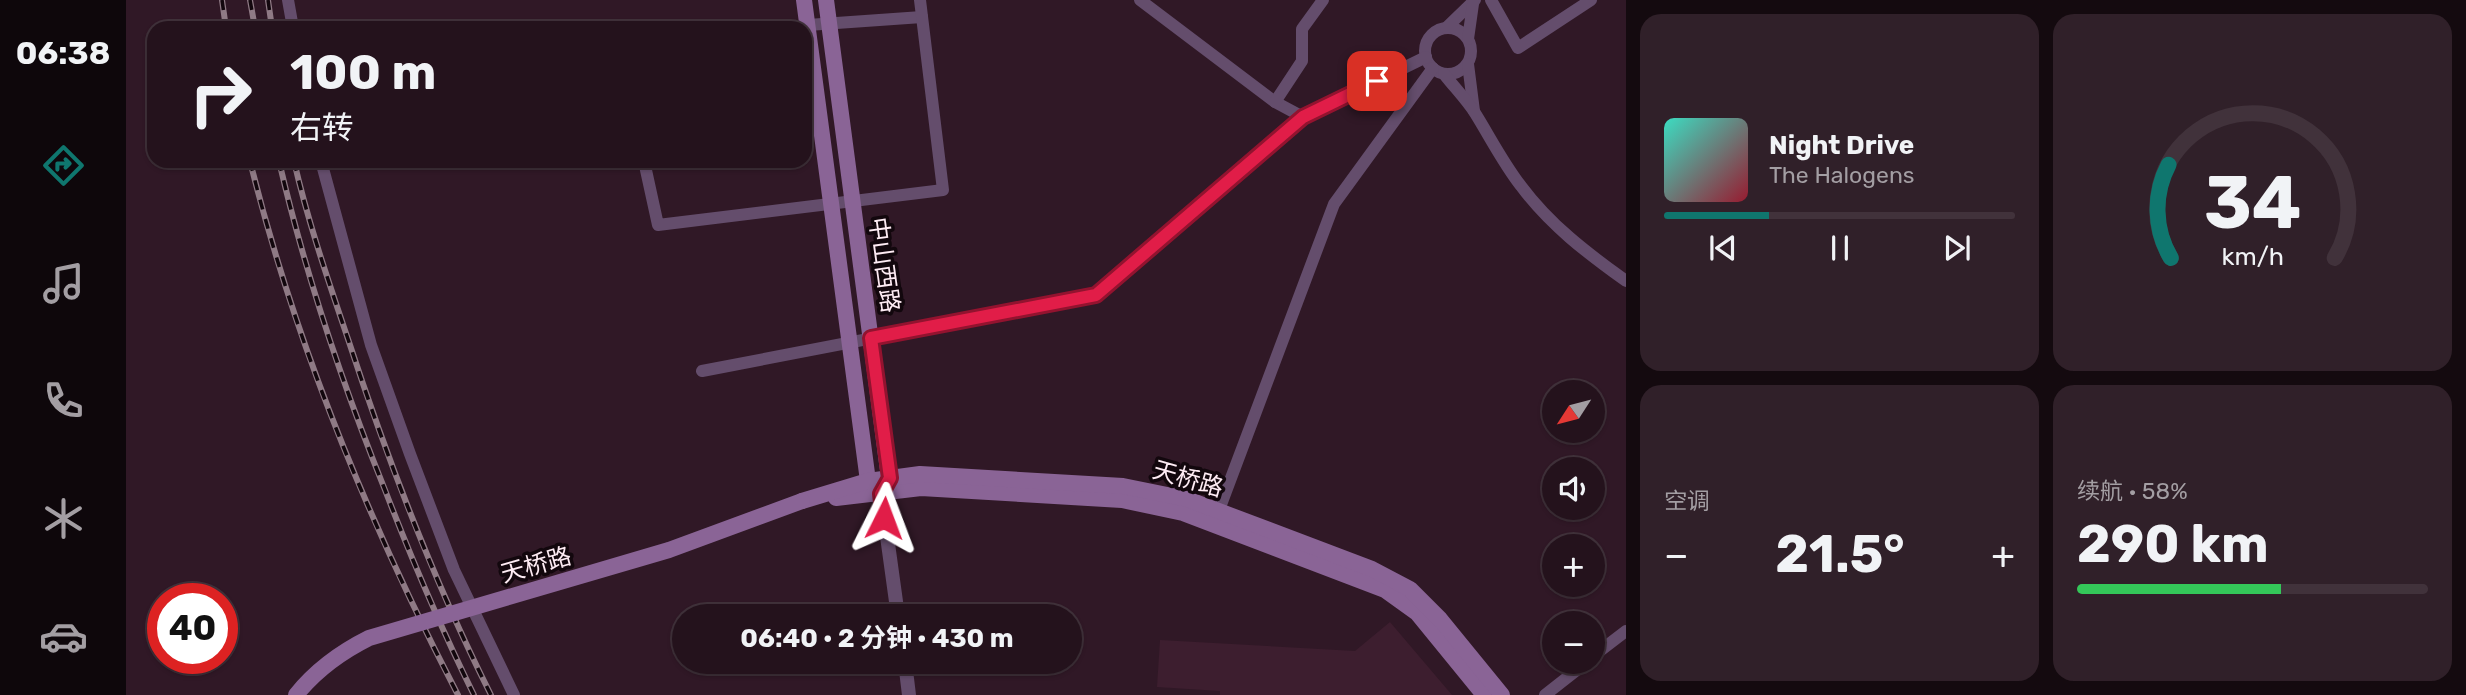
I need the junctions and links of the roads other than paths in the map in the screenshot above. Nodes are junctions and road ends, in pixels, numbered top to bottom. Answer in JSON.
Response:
{"nodes":[{"id":1,"x":288,"y":0,"type":"edge"},
{"id":2,"x":804,"y":0,"type":"edge"},
{"id":3,"x":826,"y":0,"type":"edge"},
{"id":4,"x":920,"y":0,"type":"edge"},
{"id":5,"x":1140,"y":0,"type":"edge"},
{"id":6,"x":1323,"y":0,"type":"edge"},
{"id":7,"x":1491,"y":0,"type":"edge"},
{"id":8,"x":1591,"y":0,"type":"edge"},
{"id":9,"x":1474,"y":2,"type":"edge"},
{"id":10,"x":922,"y":18,"type":"junction"},
{"id":11,"x":292,"y":21,"type":"edge"},
{"id":12,"x":807,"y":21,"type":"edge"},
{"id":13,"x":829,"y":23,"type":"junction"},
{"id":14,"x":812,"y":25,"type":"edge"},
{"id":15,"x":1446,"y":28,"type":"junction"},
{"id":16,"x":1468,"y":39,"type":"junction"},
{"id":17,"x":812,"y":56,"type":"edge"},
{"id":18,"x":1468,"y":64,"type":"junction"},
{"id":19,"x":1434,"y":66,"type":"junction"},
{"id":20,"x":1275,"y":102,"type":"junction"},
{"id":21,"x":1474,"y":111,"type":"junction"},
{"id":22,"x":1303,"y":117,"type":"junction"},
{"id":23,"x":323,"y":168,"type":"edge"},
{"id":24,"x":646,"y":168,"type":"edge"},
{"id":25,"x":853,"y":201,"type":"junction"},
{"id":26,"x":831,"y":204,"type":"junction"},
{"id":27,"x":1626,"y":281,"type":"edge"},
{"id":28,"x":871,"y":338,"type":"junction"},
{"id":29,"x":850,"y":342,"type":"junction"},
{"id":30,"x":702,"y":371,"type":"dead end"},
{"id":31,"x":890,"y":478,"type":"junction"},
{"id":32,"x":869,"y":481,"type":"junction"},
{"id":33,"x":881,"y":494,"type":"junction"},
{"id":34,"x":802,"y":501,"type":"junction"},
{"id":35,"x":1216,"y":517,"type":"junction"},
{"id":36,"x":896,"y":604,"type":"edge"},
{"id":37,"x":1626,"y":631,"type":"edge"},
{"id":38,"x":1605,"y":647,"type":"edge"},
{"id":39,"x":906,"y":674,"type":"edge"},
{"id":40,"x":1572,"y":674,"type":"edge"},
{"id":41,"x":296,"y":695,"type":"edge"},
{"id":42,"x":514,"y":695,"type":"edge"},
{"id":43,"x":909,"y":695,"type":"edge"},
{"id":44,"x":1484,"y":695,"type":"edge"},
{"id":45,"x":1502,"y":695,"type":"edge"},
{"id":46,"x":1545,"y":695,"type":"edge"}],
"edges":[{"from":1,"to":11,"type":"street"},
{"from":2,"to":12,"type":"main road","name":"中山西路"},
{"from":3,"to":13,"type":"main road","name":"中山西路"},
{"from":4,"to":10,"type":"street"},
{"from":5,"to":20,"type":"street"},
{"from":6,"to":20,"type":"street"},
{"from":7,"to":8,"type":"street"},
{"from":9,"to":15,"type":"street"},
{"from":9,"to":16,"type":"street"},
{"from":10,"to":13,"type":"street"},
{"from":10,"to":25,"type":"street"},
{"from":13,"to":14,"type":"street"},
{"from":13,"to":25,"type":"main road","name":"中山西路"},
{"from":15,"to":16,"type":"street"},
{"from":15,"to":19,"type":"street"},
{"from":16,"to":18,"type":"street"},
{"from":17,"to":26,"type":"main road","name":"中山西路"},
{"from":18,"to":19,"type":"street"},
{"from":18,"to":21,"type":"street"},
{"from":19,"to":21,"type":"street"},
{"from":19,"to":22,"type":"street"},
{"from":19,"to":35,"type":"street"},
{"from":20,"to":22,"type":"street"},
{"from":21,"to":27,"type":"street"},
{"from":22,"to":28,"type":"street"},
{"from":23,"to":42,"type":"street"},
{"from":24,"to":26,"type":"street"},
{"from":25,"to":26,"type":"street"},
{"from":25,"to":28,"type":"main road","name":"中山西路"},
{"from":26,"to":29,"type":"main road","name":"中山西路"},
{"from":28,"to":29,"type":"street"},
{"from":28,"to":31,"type":"main road","name":"中山西路"},
{"from":29,"to":30,"type":"street"},
{"from":29,"to":32,"type":"main road","name":"中山西路"},
{"from":31,"to":32,"type":"main road","name":"天桥路"},
{"from":31,"to":33,"type":"main road"},
{"from":31,"to":35,"type":"main road","name":"天桥路"},
{"from":32,"to":33,"type":"main road"},
{"from":32,"to":34,"type":"main road","name":"天桥路"},
{"from":33,"to":34,"type":"main road","name":"天桥路"},
{"from":33,"to":35,"type":"main road","name":"天桥路"},
{"from":33,"to":36,"type":"street"},
{"from":34,"to":41,"type":"main road","name":"天桥路","bridge":true},
{"from":35,"to":44,"type":"main road","name":"天桥路"},
{"from":35,"to":45,"type":"main road","name":"天桥路"},
{"from":37,"to":38,"type":"street"},
{"from":39,"to":43,"type":"street"},
{"from":40,"to":46,"type":"street"}]}
